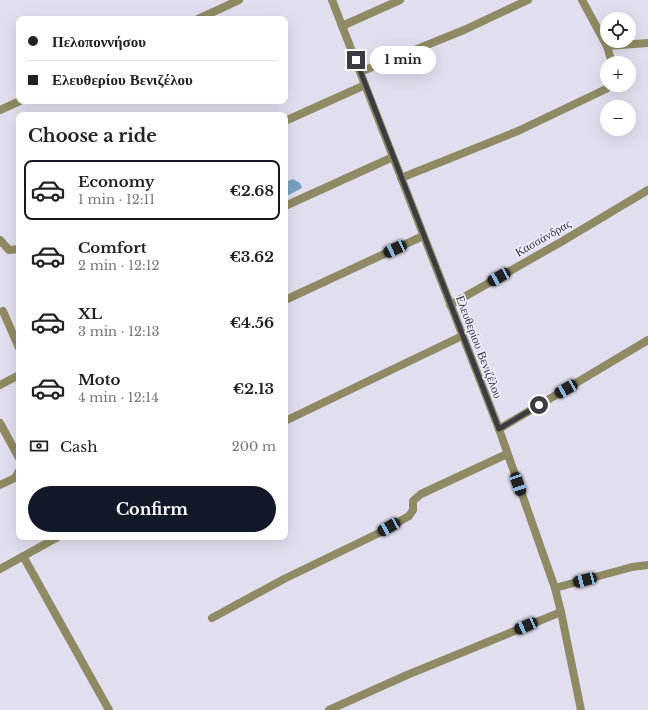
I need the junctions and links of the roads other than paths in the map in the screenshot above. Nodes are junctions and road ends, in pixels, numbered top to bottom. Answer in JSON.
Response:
{"nodes":[{"id":1,"x":239,"y":0,"type":"edge"},
{"id":2,"x":332,"y":0,"type":"edge"},
{"id":3,"x":400,"y":0,"type":"edge"},
{"id":4,"x":528,"y":0,"type":"edge"},
{"id":5,"x":582,"y":0,"type":"edge"},
{"id":6,"x":516,"y":2,"type":"edge"},
{"id":7,"x":204,"y":16,"type":"edge"},
{"id":8,"x":342,"y":26,"type":"junction"},
{"id":9,"x":600,"y":33,"type":"edge"},
{"id":10,"x":648,"y":43,"type":"edge"},
{"id":11,"x":636,"y":44,"type":"edge"},
{"id":12,"x":360,"y":72,"type":"junction"},
{"id":13,"x":365,"y":85,"type":"junction"},
{"id":14,"x":600,"y":92,"type":"edge"},
{"id":15,"x":16,"y":103,"type":"edge"},
{"id":16,"x":0,"y":110,"type":"edge"},
{"id":17,"x":288,"y":120,"type":"edge"},
{"id":18,"x":393,"y":157,"type":"junction"},
{"id":19,"x":401,"y":178,"type":"junction"},
{"id":20,"x":648,"y":190,"type":"edge"},
{"id":21,"x":288,"y":205,"type":"edge"},
{"id":22,"x":423,"y":236,"type":"junction"},
{"id":23,"x":0,"y":240,"type":"edge"},
{"id":24,"x":16,"y":249,"type":"edge"},
{"id":25,"x":288,"y":299,"type":"edge"},
{"id":26,"x":450,"y":305,"type":"junction"},
{"id":27,"x":3,"y":311,"type":"dead end"},
{"id":28,"x":462,"y":336,"type":"junction"},
{"id":29,"x":648,"y":340,"type":"edge"},
{"id":30,"x":16,"y":341,"type":"edge"},
{"id":31,"x":16,"y":377,"type":"edge"},
{"id":32,"x":0,"y":385,"type":"edge"},
{"id":33,"x":288,"y":420,"type":"edge"},
{"id":34,"x":0,"y":423,"type":"edge"},
{"id":35,"x":499,"y":429,"type":"junction"},
{"id":36,"x":16,"y":452,"type":"edge"},
{"id":37,"x":507,"y":454,"type":"junction"},
{"id":38,"x":16,"y":475,"type":"edge"},
{"id":39,"x":0,"y":485,"type":"edge"},
{"id":40,"x":52,"y":540,"type":"edge"},
{"id":41,"x":23,"y":556,"type":"junction"},
{"id":42,"x":648,"y":565,"type":"edge"},
{"id":43,"x":0,"y":569,"type":"edge"},
{"id":44,"x":555,"y":588,"type":"junction"},
{"id":45,"x":561,"y":612,"type":"junction"},
{"id":46,"x":212,"y":618,"type":"dead end"},
{"id":47,"x":109,"y":710,"type":"edge"},
{"id":48,"x":329,"y":710,"type":"edge"},
{"id":49,"x":580,"y":710,"type":"edge"}],
"edges":[{"from":1,"to":7,"type":"street"},
{"from":2,"to":8,"type":"street","name":"Ελευθερίου Βενιζέλου"},
{"from":3,"to":8,"type":"street"},
{"from":4,"to":6,"type":"street"},
{"from":5,"to":9,"type":"street"},
{"from":6,"to":12,"type":"street"},
{"from":8,"to":12,"type":"street","name":"Ελευθερίου Βενιζέλου"},
{"from":10,"to":11,"type":"street"},
{"from":12,"to":13,"type":"street","name":"Ελευθερίου Βενιζέλου"},
{"from":13,"to":17,"type":"street"},
{"from":13,"to":18,"type":"street","name":"Ελευθερίου Βενιζέλου"},
{"from":14,"to":19,"type":"street"},
{"from":15,"to":16,"type":"street"},
{"from":18,"to":19,"type":"street","name":"Ελευθερίου Βενιζέλου"},
{"from":18,"to":21,"type":"street"},
{"from":19,"to":22,"type":"street","name":"Ελευθερίου Βενιζέλου"},
{"from":20,"to":26,"type":"street","name":"Κασσάνδρας"},
{"from":22,"to":25,"type":"street"},
{"from":22,"to":26,"type":"street","name":"Ελευθερίου Βενιζέλου"},
{"from":23,"to":24,"type":"street"},
{"from":26,"to":28,"type":"street","name":"Ελευθερίου Βενιζέλου"},
{"from":27,"to":30,"type":"street"},
{"from":28,"to":33,"type":"street"},
{"from":28,"to":35,"type":"street","name":"Ελευθερίου Βενιζέλου"},
{"from":29,"to":35,"type":"street"},
{"from":31,"to":32,"type":"street"},
{"from":34,"to":36,"type":"street"},
{"from":35,"to":37,"type":"street","name":"Ελευθερίου Βενιζέλου"},
{"from":37,"to":44,"type":"street","name":"Ελευθερίου Βενιζέλου"},
{"from":37,"to":46,"type":"street"},
{"from":38,"to":39,"type":"street"},
{"from":40,"to":41,"type":"street"},
{"from":41,"to":43,"type":"street"},
{"from":41,"to":47,"type":"street"},
{"from":42,"to":44,"type":"street"},
{"from":44,"to":45,"type":"street","name":"Ελευθερίου Βενιζέλου"},
{"from":45,"to":48,"type":"street"},
{"from":45,"to":49,"type":"street","name":"Ελευθερίου Βενιζέλου"}]}
